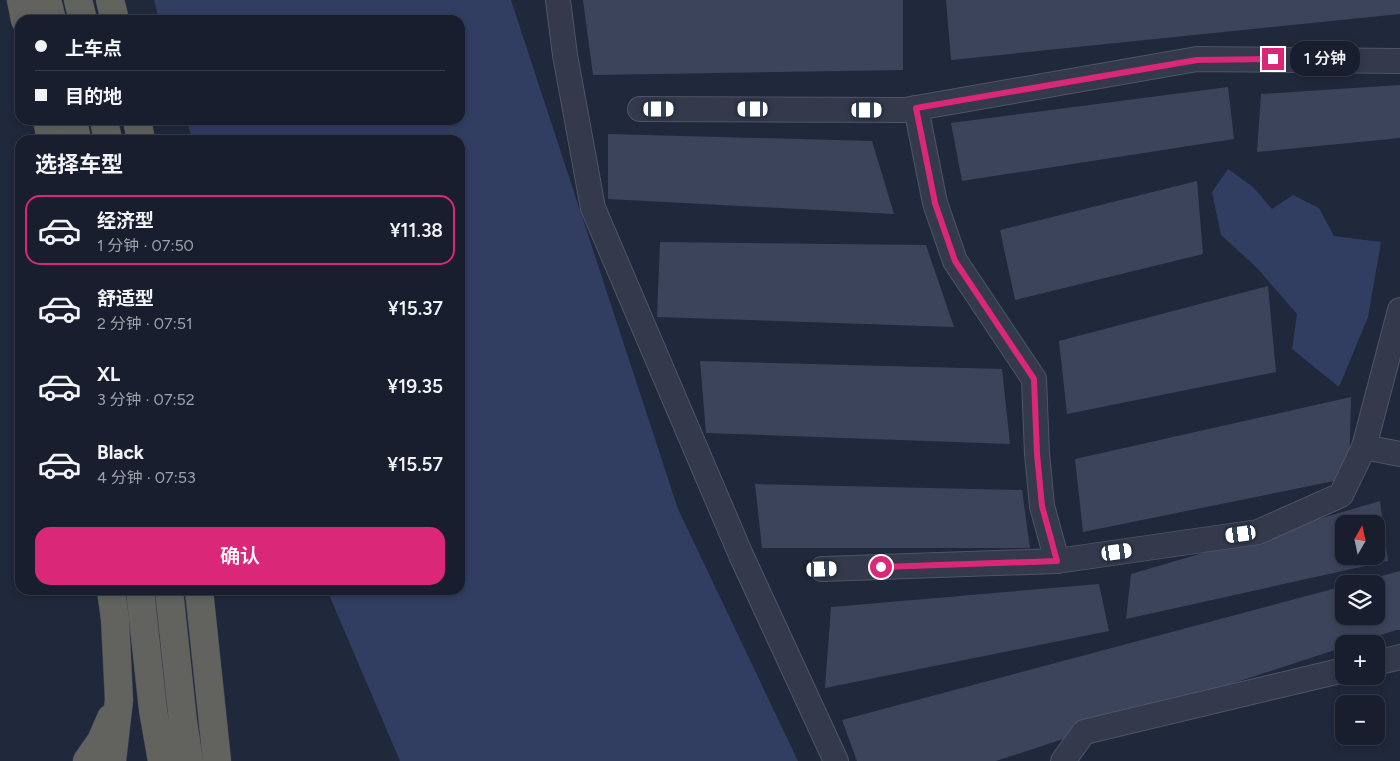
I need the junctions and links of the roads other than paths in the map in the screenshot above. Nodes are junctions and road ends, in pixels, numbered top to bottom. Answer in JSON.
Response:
{"nodes":[{"id":1,"x":20,"y":0,"type":"edge"},
{"id":2,"x":47,"y":0,"type":"edge"},
{"id":3,"x":78,"y":0,"type":"edge"},
{"id":4,"x":110,"y":0,"type":"edge"},
{"id":5,"x":558,"y":0,"type":"edge"},
{"id":6,"x":24,"y":15,"type":"edge"},
{"id":7,"x":51,"y":15,"type":"edge"},
{"id":8,"x":82,"y":15,"type":"edge"},
{"id":9,"x":114,"y":15,"type":"edge"},
{"id":10,"x":1400,"y":60,"type":"edge"},
{"id":11,"x":916,"y":108,"type":"junction"},
{"id":12,"x":640,"y":109,"type":"dead end"},
{"id":13,"x":1400,"y":310,"type":"edge"},
{"id":14,"x":1364,"y":447,"type":"junction"},
{"id":15,"x":1400,"y":454,"type":"edge"},
{"id":16,"x":1057,"y":561,"type":"junction"},
{"id":17,"x":822,"y":569,"type":"dead end"},
{"id":18,"x":112,"y":595,"type":"edge"},
{"id":19,"x":141,"y":595,"type":"edge"},
{"id":20,"x":170,"y":595,"type":"edge"},
{"id":21,"x":200,"y":595,"type":"edge"},
{"id":22,"x":1400,"y":657,"type":"edge"},
{"id":23,"x":1385,"y":661,"type":"edge"},
{"id":24,"x":1335,"y":672,"type":"edge"},
{"id":25,"x":119,"y":700,"type":"junction"},
{"id":26,"x":87,"y":761,"type":"edge"},
{"id":27,"x":112,"y":761,"type":"edge"},
{"id":28,"x":162,"y":761,"type":"edge"},
{"id":29,"x":190,"y":761,"type":"edge"},
{"id":30,"x":217,"y":761,"type":"edge"},
{"id":31,"x":836,"y":761,"type":"edge"},
{"id":32,"x":1062,"y":761,"type":"edge"}],
"edges":[{"from":1,"to":6,"type":"highway"},
{"from":2,"to":7,"type":"highway"},
{"from":3,"to":8,"type":"highway"},
{"from":4,"to":9,"type":"highway"},
{"from":5,"to":31,"type":"street"},
{"from":10,"to":11,"type":"street"},
{"from":11,"to":12,"type":"street"},
{"from":11,"to":16,"type":"street"},
{"from":13,"to":14,"type":"street"},
{"from":14,"to":15,"type":"street"},
{"from":14,"to":16,"type":"street"},
{"from":16,"to":17,"type":"street"},
{"from":18,"to":25,"type":"highway"},
{"from":19,"to":28,"type":"highway"},
{"from":20,"to":29,"type":"highway"},
{"from":21,"to":30,"type":"highway"},
{"from":22,"to":23,"type":"street"},
{"from":24,"to":32,"type":"street"},
{"from":25,"to":26,"type":"highway"},
{"from":25,"to":27,"type":"highway"}]}
